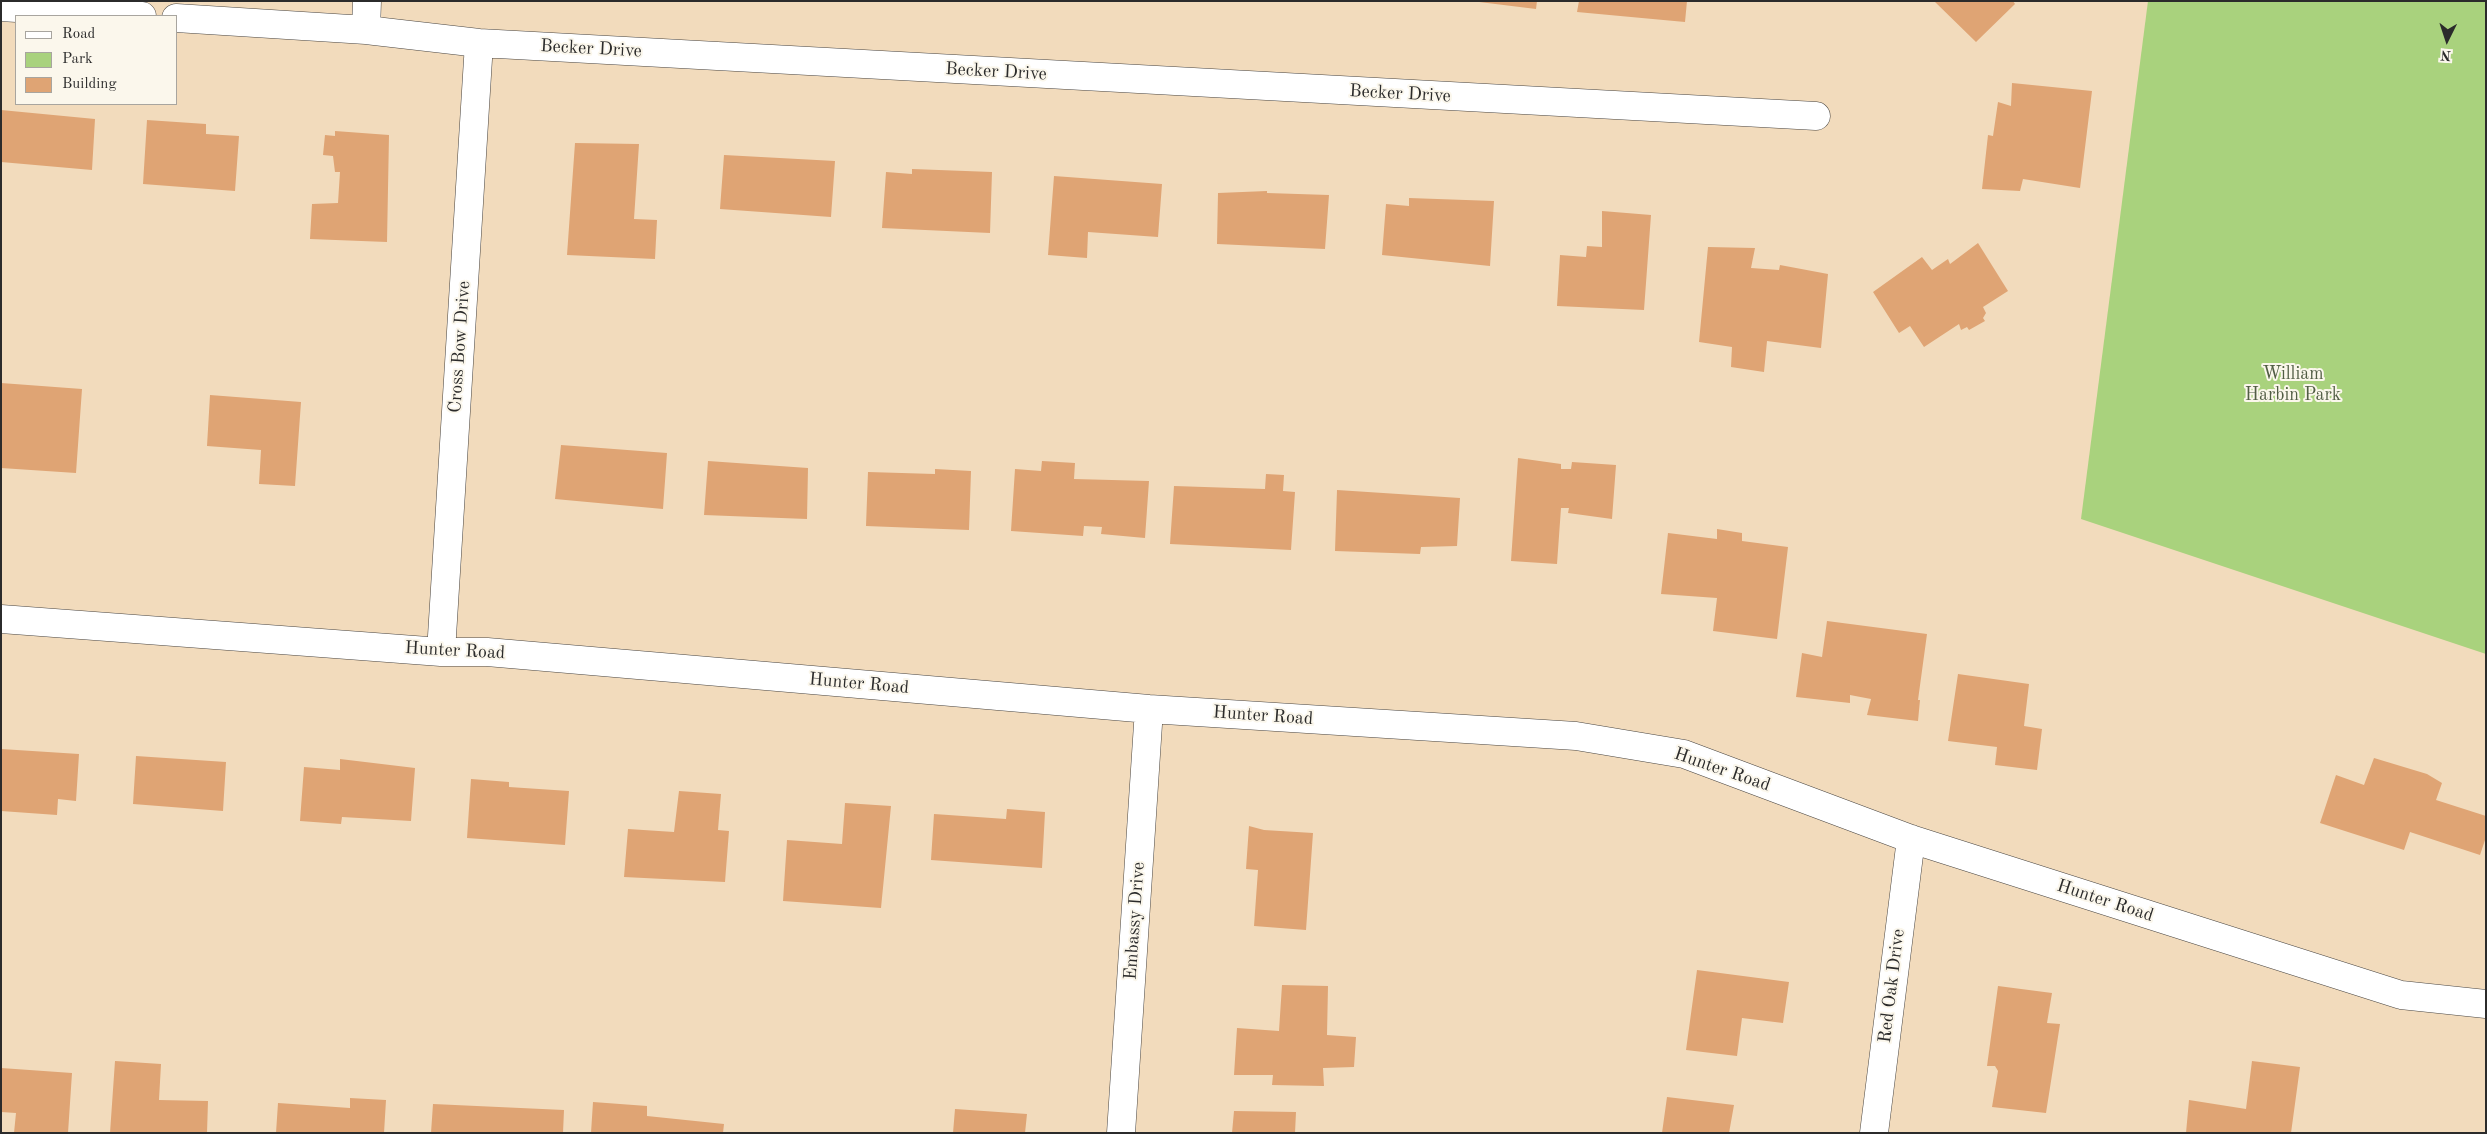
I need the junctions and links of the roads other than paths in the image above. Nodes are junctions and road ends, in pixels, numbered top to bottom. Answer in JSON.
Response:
{"nodes":[{"id":1,"x":367,"y":1,"type":"edge"},
{"id":2,"x":1,"y":7,"type":"edge"},
{"id":3,"x":126,"y":15,"type":"edge"},
{"id":4,"x":178,"y":18,"type":"edge"},
{"id":5,"x":366,"y":30,"type":"junction"},
{"id":6,"x":479,"y":43,"type":"junction"},
{"id":7,"x":1816,"y":116,"type":"dead end"},
{"id":8,"x":1,"y":619,"type":"edge"},
{"id":9,"x":441,"y":652,"type":"junction"},
{"id":10,"x":1149,"y":708,"type":"junction"},
{"id":11,"x":1911,"y":839,"type":"junction"},
{"id":12,"x":2486,"y":1004,"type":"edge"},
{"id":13,"x":1121,"y":1133,"type":"edge"},
{"id":14,"x":1874,"y":1133,"type":"edge"}],
"edges":[{"from":1,"to":5,"type":"street"},
{"from":2,"to":3,"type":"street"},
{"from":4,"to":5,"type":"street","name":"Becker Drive"},
{"from":5,"to":6,"type":"street","name":"Becker Drive"},
{"from":6,"to":7,"type":"street","name":"Becker Drive"},
{"from":6,"to":9,"type":"street","name":"Cross Bow Drive"},
{"from":8,"to":9,"type":"street","name":"Hunter Road"},
{"from":9,"to":10,"type":"street","name":"Hunter Road"},
{"from":10,"to":11,"type":"street","name":"Hunter Road"},
{"from":10,"to":13,"type":"street","name":"Embassy Drive"},
{"from":11,"to":12,"type":"street","name":"Hunter Road"},
{"from":11,"to":14,"type":"street","name":"Red Oak Drive"}]}
